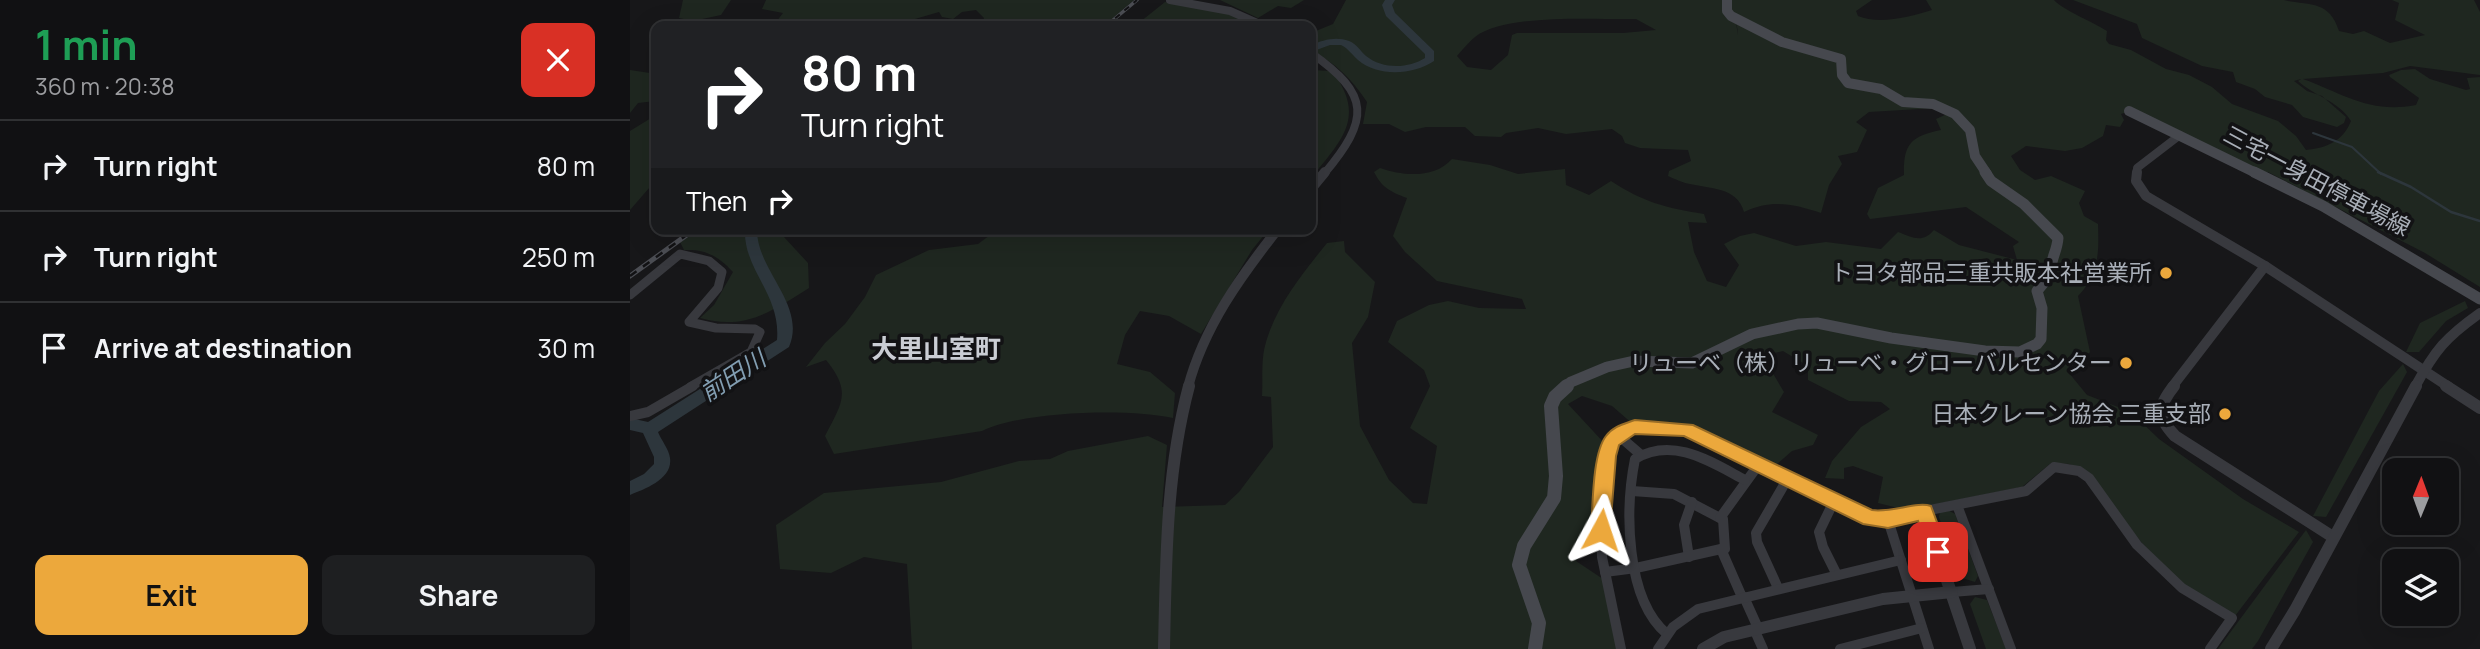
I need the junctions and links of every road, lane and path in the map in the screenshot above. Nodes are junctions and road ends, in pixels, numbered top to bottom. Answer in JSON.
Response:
{"nodes":[{"id":1,"x":1170,"y":0,"type":"edge"},
{"id":2,"x":1727,"y":0,"type":"edge"},
{"id":3,"x":1252,"y":21,"type":"edge"},
{"id":4,"x":1316,"y":57,"type":"edge"},
{"id":5,"x":2129,"y":111,"type":"dead end"},
{"id":6,"x":2180,"y":135,"type":"junction"},
{"id":7,"x":1316,"y":183,"type":"edge"},
{"id":8,"x":1274,"y":235,"type":"edge"},
{"id":9,"x":2265,"y":266,"type":"junction"},
{"id":10,"x":630,"y":295,"type":"edge"},
{"id":11,"x":2480,"y":299,"type":"edge"},
{"id":12,"x":2480,"y":313,"type":"edge"},
{"id":13,"x":2424,"y":371,"type":"junction"},
{"id":14,"x":2480,"y":408,"type":"edge"},
{"id":15,"x":630,"y":416,"type":"edge"},
{"id":16,"x":1618,"y":435,"type":"junction"},
{"id":17,"x":1640,"y":454,"type":"junction"},
{"id":18,"x":1759,"y":464,"type":"junction"},
{"id":19,"x":1788,"y":478,"type":"junction"},
{"id":20,"x":1745,"y":480,"type":"junction"},
{"id":21,"x":1632,"y":491,"type":"junction"},
{"id":22,"x":1835,"y":501,"type":"junction"},
{"id":23,"x":1692,"y":502,"type":"junction"},
{"id":24,"x":1957,"y":505,"type":"junction"},
{"id":25,"x":1924,"y":512,"type":"junction"},
{"id":26,"x":1720,"y":518,"type":"junction"},
{"id":27,"x":1888,"y":520,"type":"junction"},
{"id":28,"x":2333,"y":537,"type":"junction"},
{"id":29,"x":1721,"y":550,"type":"junction"},
{"id":30,"x":1689,"y":557,"type":"junction"},
{"id":31,"x":1901,"y":560,"type":"junction"},
{"id":32,"x":1636,"y":568,"type":"junction"},
{"id":33,"x":1605,"y":572,"type":"junction"},
{"id":34,"x":1837,"y":575,"type":"junction"},
{"id":35,"x":1779,"y":588,"type":"junction"},
{"id":36,"x":1989,"y":589,"type":"junction"},
{"id":37,"x":1952,"y":592,"type":"junction"},
{"id":38,"x":1912,"y":595,"type":"junction"},
{"id":39,"x":1743,"y":597,"type":"junction"},
{"id":40,"x":1756,"y":628,"type":"junction"},
{"id":41,"x":1923,"y":628,"type":"junction"},
{"id":42,"x":1667,"y":634,"type":"junction"},
{"id":43,"x":1164,"y":649,"type":"edge"},
{"id":44,"x":1535,"y":649,"type":"edge"},
{"id":45,"x":1621,"y":649,"type":"edge"},
{"id":46,"x":1658,"y":649,"type":"edge"},
{"id":47,"x":1703,"y":649,"type":"edge"},
{"id":48,"x":1763,"y":649,"type":"edge"},
{"id":49,"x":1840,"y":649,"type":"edge"},
{"id":50,"x":1930,"y":649,"type":"edge"},
{"id":51,"x":1970,"y":649,"type":"edge"},
{"id":52,"x":2011,"y":649,"type":"edge"},
{"id":53,"x":2210,"y":649,"type":"edge"},
{"id":54,"x":2271,"y":649,"type":"edge"}],
"edges":[{"from":1,"to":3,"type":"street"},
{"from":2,"to":44,"type":"main road"},
{"from":4,"to":7,"type":"street"},
{"from":5,"to":6,"type":"main road","name":"三宅一身田停車場線"},
{"from":6,"to":9,"type":"street"},
{"from":6,"to":11,"type":"main road","name":"三宅一身田停車場線"},
{"from":8,"to":43,"type":"street"},
{"from":9,"to":13,"type":"street"},
{"from":9,"to":28,"type":"street"},
{"from":10,"to":15,"type":"street"},
{"from":12,"to":13,"type":"street"},
{"from":13,"to":14,"type":"street"},
{"from":13,"to":28,"type":"street"},
{"from":16,"to":17,"type":"street"},
{"from":16,"to":18,"type":"street"},
{"from":16,"to":33,"type":"street"},
{"from":17,"to":20,"type":"street"},
{"from":17,"to":21,"type":"street"},
{"from":18,"to":19,"type":"street"},
{"from":18,"to":20,"type":"street"},
{"from":19,"to":22,"type":"street"},
{"from":19,"to":35,"type":"street"},
{"from":20,"to":26,"type":"street"},
{"from":21,"to":23,"type":"street"},
{"from":21,"to":32,"type":"street"},
{"from":22,"to":27,"type":"street"},
{"from":22,"to":34,"type":"street"},
{"from":23,"to":26,"type":"street"},
{"from":23,"to":30,"type":"street"},
{"from":24,"to":25,"type":"street"},
{"from":24,"to":36,"type":"street"},
{"from":24,"to":53,"type":"street"},
{"from":25,"to":27,"type":"street"},
{"from":25,"to":37,"type":"street"},
{"from":26,"to":29,"type":"street"},
{"from":27,"to":31,"type":"street"},
{"from":28,"to":54,"type":"street"},
{"from":29,"to":30,"type":"street"},
{"from":29,"to":39,"type":"street"},
{"from":30,"to":32,"type":"street"},
{"from":31,"to":34,"type":"street"},
{"from":31,"to":38,"type":"street"},
{"from":32,"to":33,"type":"street"},
{"from":32,"to":42,"type":"street"},
{"from":33,"to":45,"type":"street"},
{"from":34,"to":35,"type":"street"},
{"from":35,"to":39,"type":"street"},
{"from":36,"to":37,"type":"street"},
{"from":36,"to":52,"type":"street"},
{"from":37,"to":38,"type":"street"},
{"from":37,"to":51,"type":"street"},
{"from":38,"to":40,"type":"street"},
{"from":38,"to":41,"type":"street"},
{"from":39,"to":40,"type":"street"},
{"from":39,"to":42,"type":"street"},
{"from":40,"to":47,"type":"street"},
{"from":40,"to":48,"type":"street"},
{"from":41,"to":49,"type":"street"},
{"from":41,"to":50,"type":"street"},
{"from":42,"to":46,"type":"street"}]}
